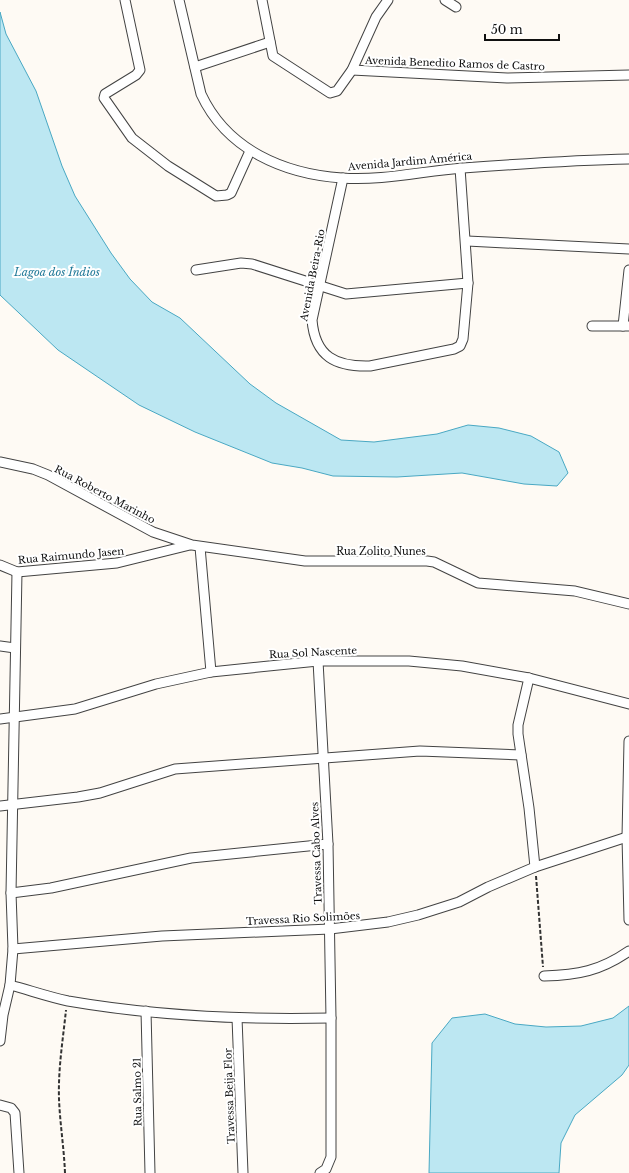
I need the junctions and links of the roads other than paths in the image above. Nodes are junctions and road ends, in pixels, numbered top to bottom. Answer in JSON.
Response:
{"nodes":[{"id":1,"x":125,"y":0,"type":"edge"},
{"id":2,"x":179,"y":0,"type":"edge"},
{"id":3,"x":262,"y":0,"type":"edge"},
{"id":4,"x":388,"y":0,"type":"edge"},
{"id":5,"x":445,"y":0,"type":"edge"},
{"id":6,"x":456,"y":8,"type":"dead end"},
{"id":7,"x":270,"y":42,"type":"junction"},
{"id":8,"x":195,"y":67,"type":"junction"},
{"id":9,"x":352,"y":70,"type":"junction"},
{"id":10,"x":629,"y":75,"type":"edge"},
{"id":11,"x":250,"y":151,"type":"junction"},
{"id":12,"x":629,"y":160,"type":"edge"},
{"id":13,"x":460,"y":168,"type":"junction"},
{"id":14,"x":343,"y":178,"type":"junction"},
{"id":15,"x":467,"y":241,"type":"junction"},
{"id":16,"x":629,"y":249,"type":"edge"},
{"id":17,"x":196,"y":270,"type":"dead end"},
{"id":18,"x":629,"y":270,"type":"edge"},
{"id":19,"x":468,"y":283,"type":"junction"},
{"id":20,"x":320,"y":287,"type":"junction"},
{"id":21,"x":592,"y":326,"type":"dead end"},
{"id":22,"x":626,"y":326,"type":"edge"},
{"id":23,"x":0,"y":462,"type":"edge"},
{"id":24,"x":196,"y":546,"type":"junction"},
{"id":25,"x":0,"y":565,"type":"edge"},
{"id":26,"x":17,"y":572,"type":"junction"},
{"id":27,"x":629,"y":604,"type":"edge"},
{"id":28,"x":0,"y":646,"type":"edge"},
{"id":29,"x":15,"y":648,"type":"junction"},
{"id":30,"x":318,"y":661,"type":"junction"},
{"id":31,"x":211,"y":672,"type":"junction"},
{"id":32,"x":529,"y":678,"type":"junction"},
{"id":33,"x":629,"y":704,"type":"edge"},
{"id":34,"x":14,"y":717,"type":"junction"},
{"id":35,"x":0,"y":719,"type":"edge"},
{"id":36,"x":629,"y":741,"type":"edge"},
{"id":37,"x":521,"y":755,"type":"junction"},
{"id":38,"x":324,"y":758,"type":"junction"},
{"id":39,"x":13,"y":805,"type":"junction"},
{"id":40,"x":0,"y":806,"type":"edge"},
{"id":41,"x":627,"y":837,"type":"junction"},
{"id":42,"x":328,"y":844,"type":"junction"},
{"id":43,"x":535,"y":867,"type":"junction"},
{"id":44,"x":11,"y":893,"type":"junction"},
{"id":45,"x":629,"y":920,"type":"edge"},
{"id":46,"x":330,"y":929,"type":"junction"},
{"id":47,"x":13,"y":949,"type":"junction"},
{"id":48,"x":629,"y":951,"type":"edge"},
{"id":49,"x":544,"y":976,"type":"road end"},
{"id":50,"x":10,"y":985,"type":"junction"},
{"id":51,"x":146,"y":1011,"type":"junction"},
{"id":52,"x":237,"y":1018,"type":"junction"},
{"id":53,"x":331,"y":1018,"type":"junction"},
{"id":54,"x":0,"y":1041,"type":"edge"},
{"id":55,"x":0,"y":1105,"type":"edge"},
{"id":56,"x":19,"y":1173,"type":"edge"},
{"id":57,"x":150,"y":1173,"type":"edge"},
{"id":58,"x":244,"y":1173,"type":"edge"},
{"id":59,"x":320,"y":1173,"type":"edge"}],
"edges":[{"from":1,"to":11,"type":"street"},
{"from":2,"to":8,"type":"street","name":"Avenida Jardim América"},
{"from":3,"to":7,"type":"street"},
{"from":4,"to":9,"type":"street"},
{"from":5,"to":6,"type":"street"},
{"from":7,"to":8,"type":"street"},
{"from":7,"to":9,"type":"street"},
{"from":8,"to":11,"type":"street","name":"Avenida Jardim América"},
{"from":9,"to":10,"type":"street","name":"Avenida Benedito Ramos de Castro"},
{"from":11,"to":14,"type":"street","name":"Avenida Jardim América"},
{"from":12,"to":13,"type":"street","name":"Avenida Jardim América"},
{"from":13,"to":14,"type":"street","name":"Avenida Jardim América"},
{"from":13,"to":15,"type":"street"},
{"from":14,"to":20,"type":"street","name":"Avenida Beira-Rio"},
{"from":15,"to":16,"type":"street"},
{"from":15,"to":19,"type":"street"},
{"from":17,"to":20,"type":"street"},
{"from":18,"to":22,"type":"street"},
{"from":19,"to":20,"type":"street"},
{"from":19,"to":20,"type":"street","name":"Avenida Beira-Rio"},
{"from":21,"to":22,"type":"street"},
{"from":23,"to":24,"type":"street","name":"Rua Roberto Marinho"},
{"from":24,"to":26,"type":"street","name":"Rua Raimundo Jasen"},
{"from":24,"to":27,"type":"street","name":"Rua Zolito Nunes"},
{"from":24,"to":31,"type":"street"},
{"from":25,"to":26,"type":"street","name":"Rua Raimundo Jasen"},
{"from":26,"to":29,"type":"street"},
{"from":28,"to":29,"type":"street"},
{"from":29,"to":34,"type":"street"},
{"from":30,"to":31,"type":"street","name":"Rua Sol Nascente"},
{"from":30,"to":32,"type":"street","name":"Rua Sol Nascente"},
{"from":30,"to":38,"type":"street","name":"Travessa Cabo Alves"},
{"from":31,"to":34,"type":"street","name":"Rua Sol Nascente"},
{"from":32,"to":33,"type":"street","name":"Rua Sol Nascente"},
{"from":32,"to":37,"type":"street"},
{"from":34,"to":35,"type":"street","name":"Rua Sol Nascente"},
{"from":34,"to":39,"type":"street"},
{"from":36,"to":41,"type":"street"},
{"from":37,"to":38,"type":"street"},
{"from":37,"to":43,"type":"street"},
{"from":38,"to":39,"type":"street"},
{"from":38,"to":42,"type":"street","name":"Travessa Cabo Alves"},
{"from":39,"to":40,"type":"street"},
{"from":39,"to":44,"type":"street"},
{"from":41,"to":43,"type":"street","name":"Travessa Rio Solimões"},
{"from":41,"to":45,"type":"street"},
{"from":42,"to":44,"type":"street"},
{"from":42,"to":46,"type":"street","name":"Travessa Cabo Alves"},
{"from":43,"to":46,"type":"street","name":"Travessa Rio Solimões"},
{"from":44,"to":47,"type":"street"},
{"from":46,"to":47,"type":"street","name":"Travessa Rio Solimões"},
{"from":46,"to":53,"type":"street","name":"Travessa Cabo Alves"},
{"from":47,"to":50,"type":"street"},
{"from":48,"to":49,"type":"street"},
{"from":50,"to":51,"type":"street"},
{"from":50,"to":54,"type":"street"},
{"from":51,"to":52,"type":"street"},
{"from":51,"to":57,"type":"street","name":"Rua Salmo 21"},
{"from":52,"to":53,"type":"street"},
{"from":52,"to":58,"type":"street","name":"Travessa Beija Flor"},
{"from":53,"to":59,"type":"street","name":"Travessa Cabo Alves"},
{"from":55,"to":56,"type":"street"}]}
